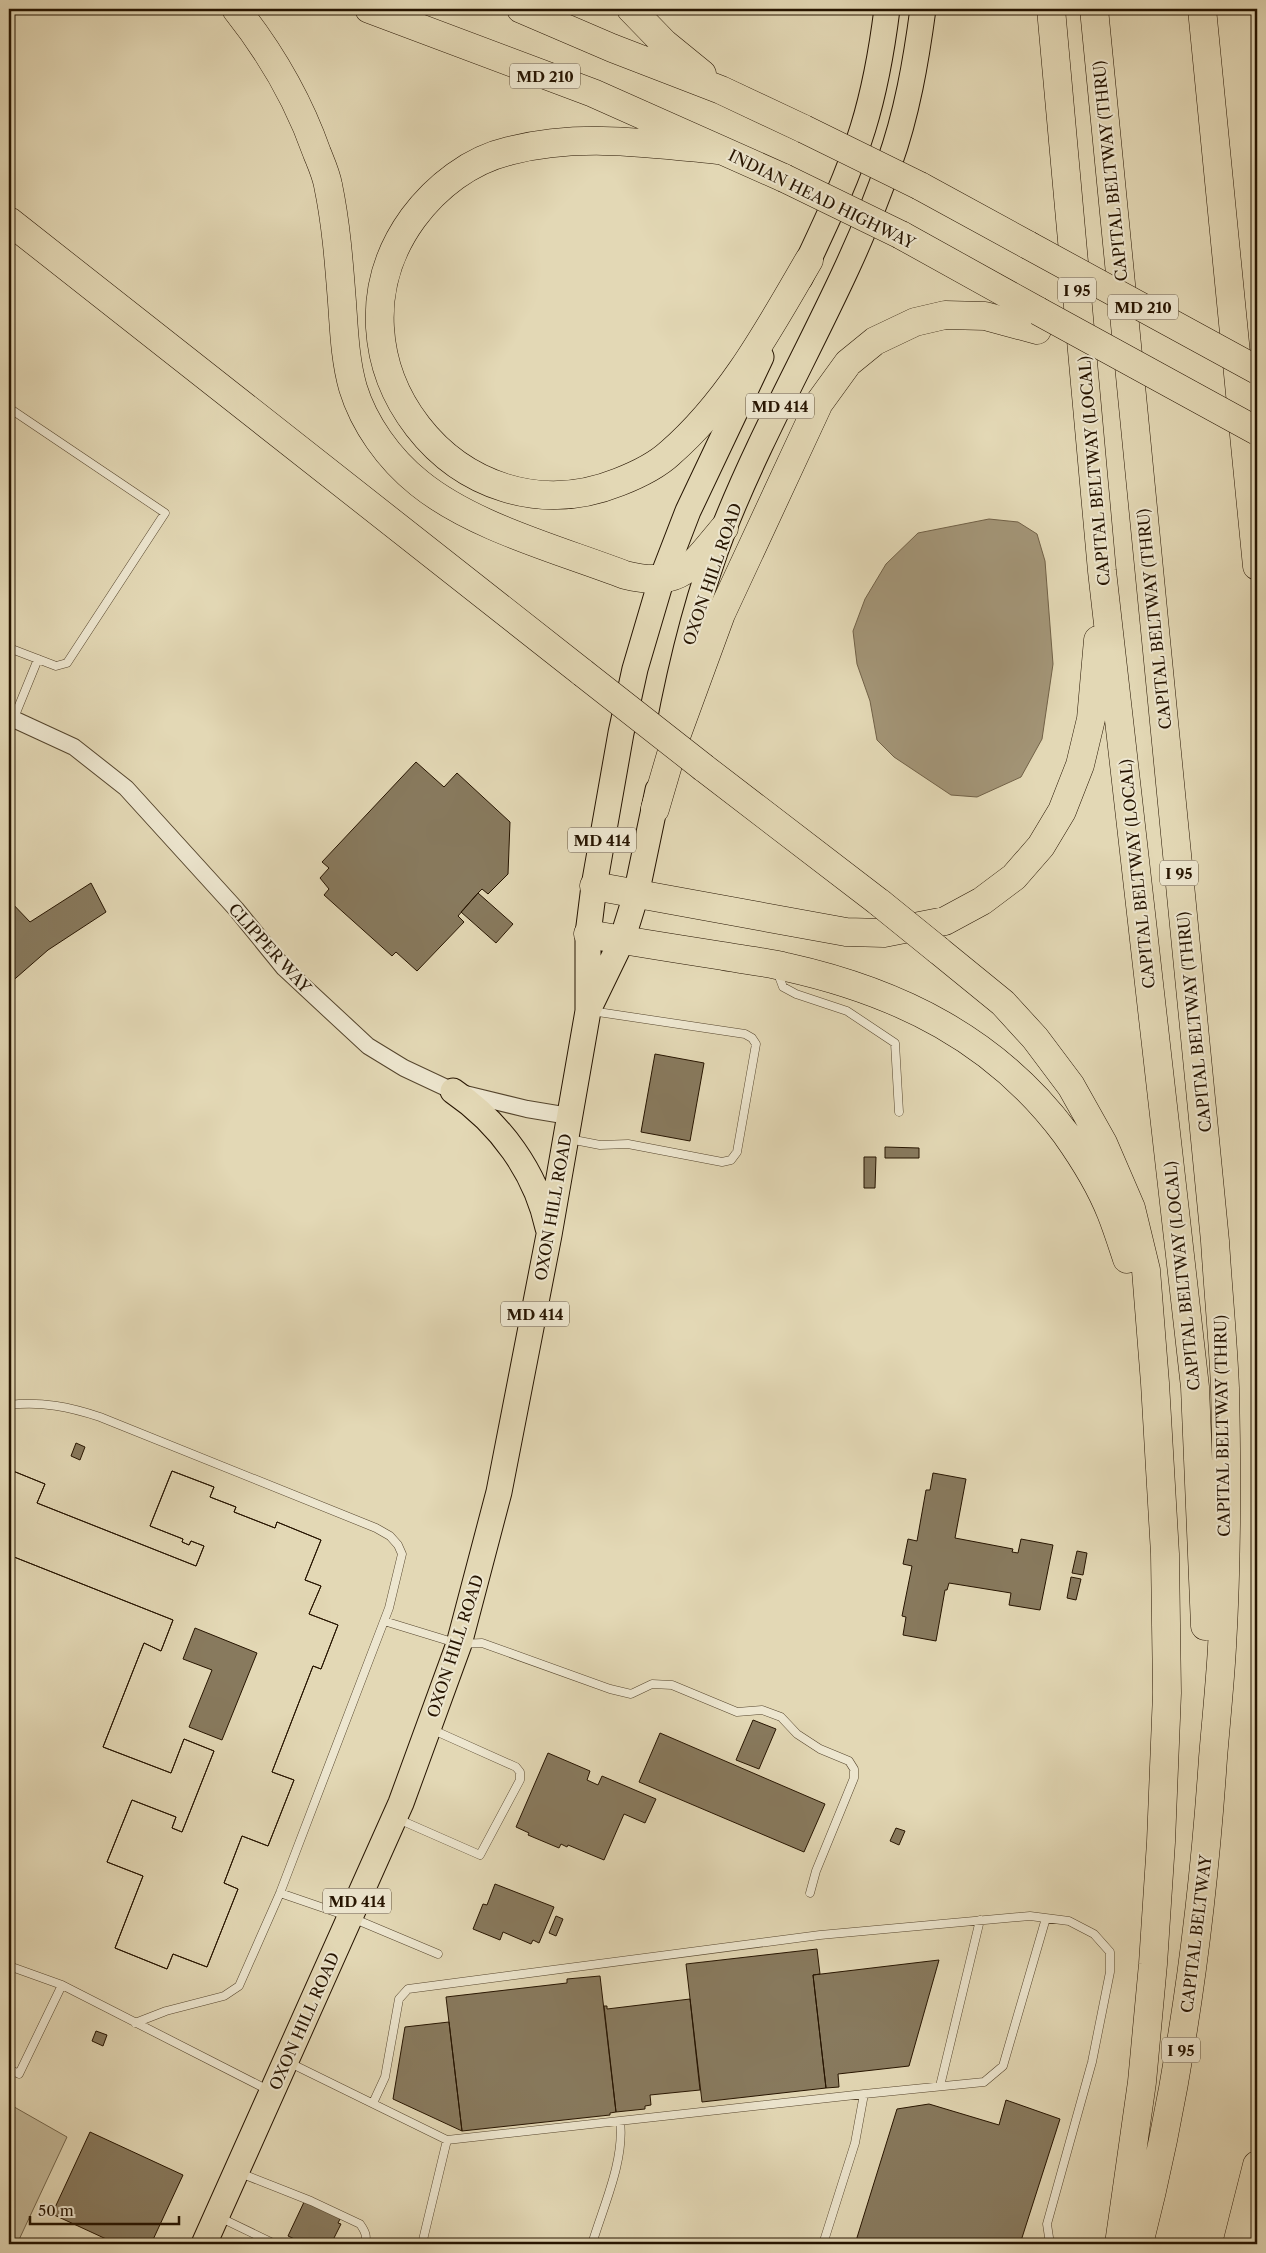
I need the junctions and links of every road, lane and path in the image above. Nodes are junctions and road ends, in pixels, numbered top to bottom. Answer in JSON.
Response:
{"nodes":[{"id":1,"x":236,"y":9,"type":"edge"},
{"id":2,"x":368,"y":9,"type":"edge"},
{"id":3,"x":521,"y":9,"type":"edge"},
{"id":4,"x":631,"y":9,"type":"edge"},
{"id":5,"x":887,"y":9,"type":"edge"},
{"id":6,"x":923,"y":9,"type":"edge"},
{"id":7,"x":1051,"y":9,"type":"edge"},
{"id":8,"x":1094,"y":9,"type":"edge"},
{"id":9,"x":1202,"y":9,"type":"edge"},
{"id":10,"x":720,"y":90,"type":"junction"},
{"id":11,"x":718,"y":150,"type":"junction"},
{"id":12,"x":9,"y":221,"type":"edge"},
{"id":13,"x":809,"y":260,"type":"junction"},
{"id":14,"x":1038,"y":320,"type":"junction"},
{"id":15,"x":1257,"y":370,"type":"edge"},
{"id":16,"x":9,"y":408,"type":"edge"},
{"id":17,"x":1257,"y":431,"type":"edge"},
{"id":18,"x":724,"y":528,"type":"junction"},
{"id":19,"x":1257,"y":566,"type":"edge"},
{"id":20,"x":1102,"y":571,"type":"junction"},
{"id":21,"x":661,"y":581,"type":"junction"},
{"id":22,"x":9,"y":648,"type":"edge"},
{"id":23,"x":38,"y":659,"type":"junction"},
{"id":24,"x":10,"y":722,"type":"edge"},
{"id":25,"x":655,"y":809,"type":"junction"},
{"id":26,"x":594,"y":886,"type":"junction"},
{"id":27,"x":636,"y":894,"type":"junction"},
{"id":28,"x":588,"y":934,"type":"junction"},
{"id":29,"x":622,"y":940,"type":"junction"},
{"id":30,"x":774,"y":965,"type":"junction"},
{"id":31,"x":588,"y":1011,"type":"junction"},
{"id":32,"x":453,"y":1091,"type":"junction"},
{"id":33,"x":898,"y":1112,"type":"dead end"},
{"id":34,"x":567,"y":1127,"type":"junction"},
{"id":35,"x":549,"y":1235,"type":"junction"},
{"id":36,"x":1155,"y":1383,"type":"junction"},
{"id":37,"x":9,"y":1405,"type":"edge"},
{"id":38,"x":384,"y":1621,"type":"junction"},
{"id":39,"x":459,"y":1644,"type":"junction"},
{"id":40,"x":429,"y":1729,"type":"junction"},
{"id":41,"x":1215,"y":1739,"type":"junction"},
{"id":42,"x":394,"y":1818,"type":"junction"},
{"id":43,"x":280,"y":1893,"type":"junction"},
{"id":44,"x":810,"y":1893,"type":"dead end"},
{"id":45,"x":350,"y":1917,"type":"junction"},
{"id":46,"x":1046,"y":1918,"type":"junction"},
{"id":47,"x":980,"y":1920,"type":"junction"},
{"id":48,"x":438,"y":1954,"type":"dead end"},
{"id":49,"x":9,"y":1966,"type":"edge"},
{"id":50,"x":62,"y":1985,"type":"junction"},
{"id":51,"x":135,"y":2022,"type":"junction"},
{"id":52,"x":286,"y":2061,"type":"junction"},
{"id":53,"x":9,"y":2070,"type":"edge"},
{"id":54,"x":940,"y":2086,"type":"junction"},
{"id":55,"x":272,"y":2092,"type":"junction"},
{"id":56,"x":864,"y":2094,"type":"junction"},
{"id":57,"x":373,"y":2103,"type":"junction"},
{"id":58,"x":620,"y":2121,"type":"junction"},
{"id":59,"x":447,"y":2140,"type":"junction"},
{"id":60,"x":1257,"y":2165,"type":"edge"},
{"id":61,"x":238,"y":2172,"type":"junction"},
{"id":62,"x":217,"y":2216,"type":"junction"},
{"id":63,"x":204,"y":2244,"type":"edge"},
{"id":64,"x":275,"y":2244,"type":"edge"},
{"id":65,"x":364,"y":2244,"type":"edge"},
{"id":66,"x":422,"y":2244,"type":"edge"},
{"id":67,"x":592,"y":2244,"type":"edge"},
{"id":68,"x":823,"y":2244,"type":"edge"},
{"id":69,"x":1050,"y":2244,"type":"edge"},
{"id":70,"x":1119,"y":2244,"type":"edge"},
{"id":71,"x":1139,"y":2244,"type":"edge"},
{"id":72,"x":1237,"y":2244,"type":"edge"}],
"edges":[{"from":1,"to":21,"type":"highway"},
{"from":2,"to":11,"type":"highway","name":"INDIAN HEAD HIGHWAY","number":"MD 210"},
{"from":3,"to":10,"type":"highway","number":"MD 210"},
{"from":4,"to":10,"type":"highway"},
{"from":5,"to":13,"type":"main road","name":"OXON HILL ROAD","number":"MD 414"},
{"from":6,"to":18,"type":"main road","name":"OXON HILL ROAD","number":"MD 414"},
{"from":7,"to":20,"type":"highway","name":"CAPITAL BELTWAY (LOCAL)","number":"I 95"},
{"from":8,"to":41,"type":"highway","name":"CAPITAL BELTWAY (THRU)","number":"I 95"},
{"from":9,"to":19,"type":"highway"},
{"from":10,"to":15,"type":"highway","number":"MD 210","bridge":true},
{"from":11,"to":13,"type":"highway"},
{"from":11,"to":14,"type":"highway","name":"INDIAN HEAD HIGHWAY","number":"MD 210","bridge":true},
{"from":12,"to":36,"type":"highway","bridge":true},
{"from":13,"to":21,"type":"main road","name":"OXON HILL ROAD","number":"MD 414"},
{"from":14,"to":17,"type":"highway","name":"INDIAN HEAD HIGHWAY","number":"MD 210","bridge":true},
{"from":14,"to":25,"type":"highway"},
{"from":16,"to":23,"type":"lane"},
{"from":18,"to":21,"type":"highway"},
{"from":18,"to":25,"type":"main road","name":"OXON HILL ROAD","number":"MD 414"},
{"from":20,"to":27,"type":"highway"},
{"from":20,"to":41,"type":"highway","name":"CAPITAL BELTWAY (LOCAL)","number":"I 95"},
{"from":21,"to":26,"type":"main road","name":"OXON HILL ROAD","number":"MD 414"},
{"from":22,"to":23,"type":"lane"},
{"from":23,"to":24,"type":"lane"},
{"from":24,"to":32,"type":"street","name":"CLIPPER WAY"},
{"from":25,"to":27,"type":"main road","name":"OXON HILL ROAD","number":"MD 414"},
{"from":26,"to":27,"type":"highway"},
{"from":26,"to":28,"type":"main road","name":"OXON HILL ROAD","number":"MD 414"},
{"from":27,"to":29,"type":"main road","name":"OXON HILL ROAD","number":"MD 414"},
{"from":28,"to":29,"type":"highway"},
{"from":28,"to":31,"type":"main road","name":"OXON HILL ROAD","number":"MD 414"},
{"from":29,"to":30,"type":"highway"},
{"from":29,"to":31,"type":"main road","name":"OXON HILL ROAD","number":"MD 414"},
{"from":30,"to":33,"type":"lane"},
{"from":30,"to":36,"type":"highway"},
{"from":31,"to":34,"type":"main road","name":"OXON HILL ROAD","number":"MD 414"},
{"from":31,"to":34,"type":"lane"},
{"from":32,"to":34,"type":"street","name":"CLIPPER WAY"},
{"from":32,"to":35,"type":"main road"},
{"from":34,"to":35,"type":"main road","name":"OXON HILL ROAD","number":"MD 414"},
{"from":35,"to":39,"type":"main road","name":"OXON HILL ROAD","number":"MD 414"},
{"from":36,"to":70,"type":"highway"},
{"from":37,"to":38,"type":"lane"},
{"from":38,"to":39,"type":"lane"},
{"from":38,"to":43,"type":"lane"},
{"from":39,"to":40,"type":"main road","name":"OXON HILL ROAD","number":"MD 414"},
{"from":39,"to":44,"type":"lane"},
{"from":40,"to":42,"type":"main road","name":"OXON HILL ROAD","number":"MD 414"},
{"from":40,"to":42,"type":"lane"},
{"from":41,"to":71,"type":"highway","name":"CAPITAL BELTWAY","number":"I 95"},
{"from":42,"to":45,"type":"main road","name":"OXON HILL ROAD","number":"MD 414"},
{"from":43,"to":45,"type":"lane"},
{"from":43,"to":51,"type":"lane"},
{"from":45,"to":48,"type":"lane"},
{"from":45,"to":52,"type":"main road","name":"OXON HILL ROAD","number":"MD 414"},
{"from":46,"to":47,"type":"lane"},
{"from":46,"to":54,"type":"lane"},
{"from":46,"to":69,"type":"lane"},
{"from":47,"to":54,"type":"lane"},
{"from":47,"to":57,"type":"lane"},
{"from":49,"to":50,"type":"lane"},
{"from":50,"to":51,"type":"lane"},
{"from":50,"to":53,"type":"lane"},
{"from":51,"to":55,"type":"lane"},
{"from":52,"to":55,"type":"main road","name":"OXON HILL ROAD","number":"MD 414"},
{"from":52,"to":57,"type":"lane"},
{"from":54,"to":56,"type":"lane"},
{"from":55,"to":61,"type":"main road","name":"OXON HILL ROAD","number":"MD 414"},
{"from":56,"to":58,"type":"lane"},
{"from":56,"to":68,"type":"lane"},
{"from":57,"to":59,"type":"lane"},
{"from":58,"to":59,"type":"lane"},
{"from":58,"to":67,"type":"lane"},
{"from":59,"to":66,"type":"lane"},
{"from":60,"to":72,"type":"highway"},
{"from":61,"to":62,"type":"main road","name":"OXON HILL ROAD","number":"MD 414"},
{"from":61,"to":65,"type":"lane"},
{"from":62,"to":63,"type":"main road","name":"OXON HILL ROAD","number":"MD 414"},
{"from":62,"to":64,"type":"lane"}]}
